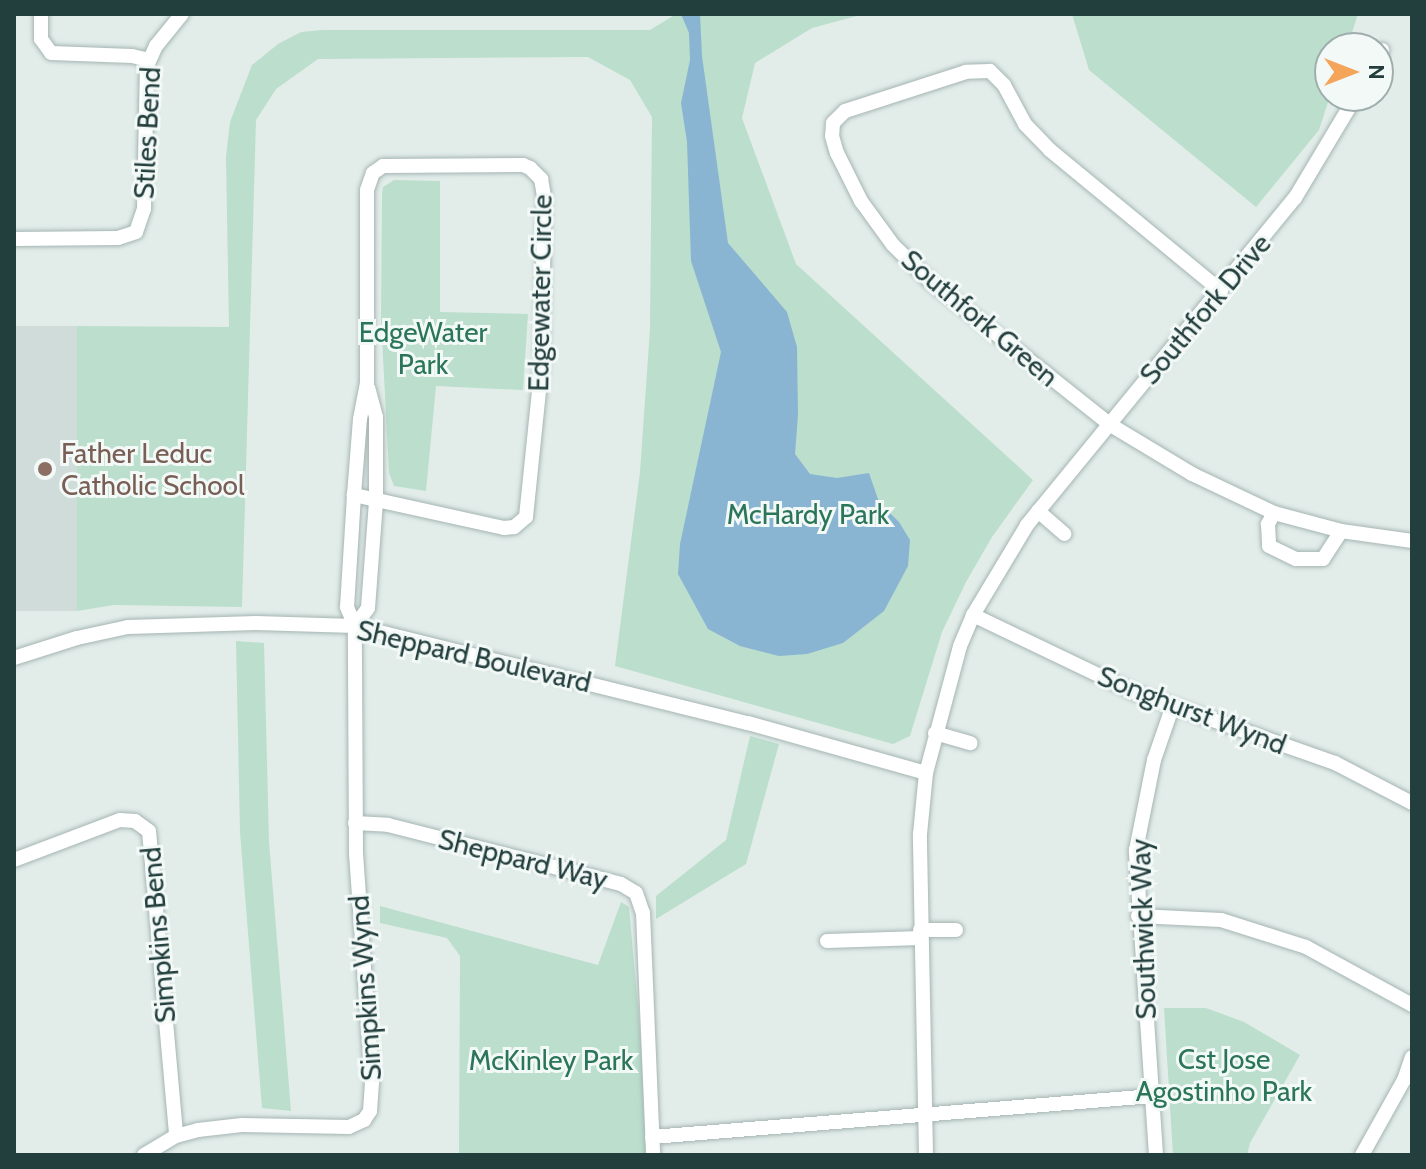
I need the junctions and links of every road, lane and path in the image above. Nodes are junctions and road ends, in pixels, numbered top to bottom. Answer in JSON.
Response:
{"nodes":[{"id":1,"x":41,"y":14,"type":"edge"},
{"id":2,"x":182,"y":14,"type":"edge"},
{"id":3,"x":149,"y":60,"type":"junction"},
{"id":4,"x":1346,"y":112,"type":"edge"},
{"id":5,"x":14,"y":239,"type":"edge"},
{"id":6,"x":1221,"y":291,"type":"junction"},
{"id":7,"x":367,"y":382,"type":"junction"},
{"id":8,"x":1109,"y":424,"type":"junction"},
{"id":9,"x":354,"y":495,"type":"junction"},
{"id":10,"x":376,"y":501,"type":"junction"},
{"id":11,"x":1038,"y":511,"type":"junction"},
{"id":12,"x":1274,"y":513,"type":"junction"},
{"id":13,"x":1341,"y":531,"type":"junction"},
{"id":14,"x":1064,"y":534,"type":"dead end"},
{"id":15,"x":1412,"y":541,"type":"edge"},
{"id":16,"x":973,"y":615,"type":"junction"},
{"id":17,"x":355,"y":626,"type":"junction"},
{"id":18,"x":14,"y":658,"type":"edge"},
{"id":19,"x":1172,"y":708,"type":"junction"},
{"id":20,"x":935,"y":733,"type":"junction"},
{"id":21,"x":971,"y":743,"type":"dead end"},
{"id":22,"x":926,"y":773,"type":"junction"},
{"id":23,"x":1412,"y":803,"type":"edge"},
{"id":24,"x":355,"y":823,"type":"junction"},
{"id":25,"x":14,"y":860,"type":"edge"},
{"id":26,"x":1138,"y":916,"type":"junction"},
{"id":27,"x":956,"y":930,"type":"dead end"},
{"id":28,"x":920,"y":934,"type":"junction"},
{"id":29,"x":827,"y":941,"type":"dead end"},
{"id":30,"x":1412,"y":1005,"type":"edge"},
{"id":31,"x":1412,"y":1057,"type":"edge"},
{"id":32,"x":1153,"y":1096,"type":"junction"},
{"id":33,"x":923,"y":1115,"type":"junction"},
{"id":34,"x":176,"y":1136,"type":"junction"},
{"id":35,"x":652,"y":1137,"type":"junction"},
{"id":36,"x":144,"y":1155,"type":"edge"},
{"id":37,"x":653,"y":1155,"type":"edge"},
{"id":38,"x":926,"y":1155,"type":"edge"},
{"id":39,"x":1156,"y":1155,"type":"edge"},
{"id":40,"x":1362,"y":1155,"type":"edge"}],
"edges":[{"from":1,"to":3,"type":"street"},
{"from":2,"to":3,"type":"street","name":"Stiles Bend"},
{"from":3,"to":5,"type":"street","name":"Stiles Bend"},
{"from":4,"to":6,"type":"street","name":"Southfork Drive"},
{"from":6,"to":8,"type":"street","name":"Southfork Drive"},
{"from":6,"to":8,"type":"street","name":"Southfork Green"},
{"from":7,"to":9,"type":"street"},
{"from":7,"to":10,"type":"street"},
{"from":7,"to":10,"type":"street","name":"Edgewater Circle"},
{"from":8,"to":11,"type":"street","name":"Southfork Drive"},
{"from":8,"to":12,"type":"street"},
{"from":9,"to":10,"type":"street","name":"Edgewater Circle"},
{"from":9,"to":17,"type":"street"},
{"from":10,"to":17,"type":"street"},
{"from":11,"to":14,"type":"street"},
{"from":11,"to":16,"type":"street","name":"Southfork Drive"},
{"from":12,"to":13,"type":"street"},
{"from":12,"to":13,"type":"street"},
{"from":13,"to":15,"type":"street"},
{"from":16,"to":19,"type":"street","name":"Songhurst Wynd"},
{"from":16,"to":20,"type":"street","name":"Southfork Drive"},
{"from":17,"to":18,"type":"street","name":"Sheppard Boulevard"},
{"from":17,"to":22,"type":"street","name":"Sheppard Boulevard"},
{"from":17,"to":24,"type":"street","name":"Simpkins Wynd"},
{"from":19,"to":23,"type":"street","name":"Songhurst Wynd"},
{"from":19,"to":26,"type":"street","name":"Southwick Way"},
{"from":20,"to":21,"type":"street"},
{"from":20,"to":22,"type":"street","name":"Southfork Drive"},
{"from":22,"to":28,"type":"street","name":"Southfork Drive"},
{"from":24,"to":34,"type":"street","name":"Simpkins Wynd"},
{"from":24,"to":35,"type":"street","name":"Sheppard Way"},
{"from":25,"to":34,"type":"street","name":"Simpkins Bend"},
{"from":26,"to":30,"type":"street"},
{"from":26,"to":32,"type":"street","name":"Southwick Way"},
{"from":27,"to":28,"type":"street"},
{"from":28,"to":29,"type":"street"},
{"from":28,"to":33,"type":"street","name":"Southfork Drive"},
{"from":31,"to":40,"type":"street"},
{"from":32,"to":33,"type":"street"},
{"from":32,"to":39,"type":"street","name":"Southwick Way"},
{"from":33,"to":35,"type":"street"},
{"from":33,"to":38,"type":"street","name":"Southfork Drive"},
{"from":34,"to":36,"type":"street","name":"Simpkins Wynd"},
{"from":35,"to":37,"type":"street"}]}
